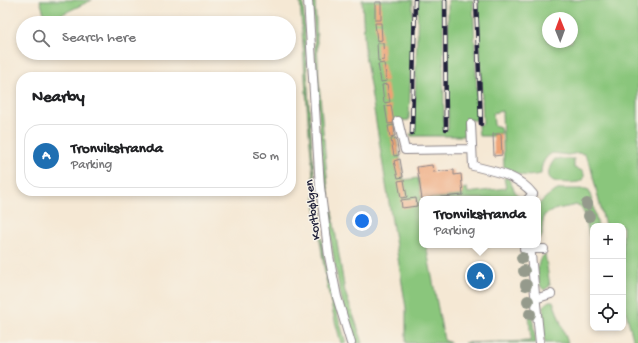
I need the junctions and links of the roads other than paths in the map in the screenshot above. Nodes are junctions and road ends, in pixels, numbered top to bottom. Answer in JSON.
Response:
{"nodes":[{"id":1,"x":308,"y":0,"type":"edge"},
{"id":2,"x":398,"y":122,"type":"dead end"},
{"id":3,"x":471,"y":124,"type":"dead end"},
{"id":4,"x":472,"y":149,"type":"junction"},
{"id":5,"x":531,"y":196,"type":"edge"},
{"id":6,"x":528,"y":248,"type":"edge"},
{"id":7,"x":544,"y":249,"type":"dead end"},
{"id":8,"x":552,"y":294,"type":"dead end"},
{"id":9,"x":533,"y":296,"type":"junction"},
{"id":10,"x":351,"y":343,"type":"edge"},
{"id":11,"x":540,"y":343,"type":"edge"}],
"edges":[{"from":1,"to":10,"type":"lane","name":"Kortbølgen"},
{"from":2,"to":4,"type":"lane"},
{"from":3,"to":4,"type":"lane"},
{"from":4,"to":5,"type":"lane"},
{"from":6,"to":7,"type":"lane"},
{"from":6,"to":9,"type":"lane"},
{"from":8,"to":9,"type":"lane"},
{"from":9,"to":11,"type":"lane"}]}
